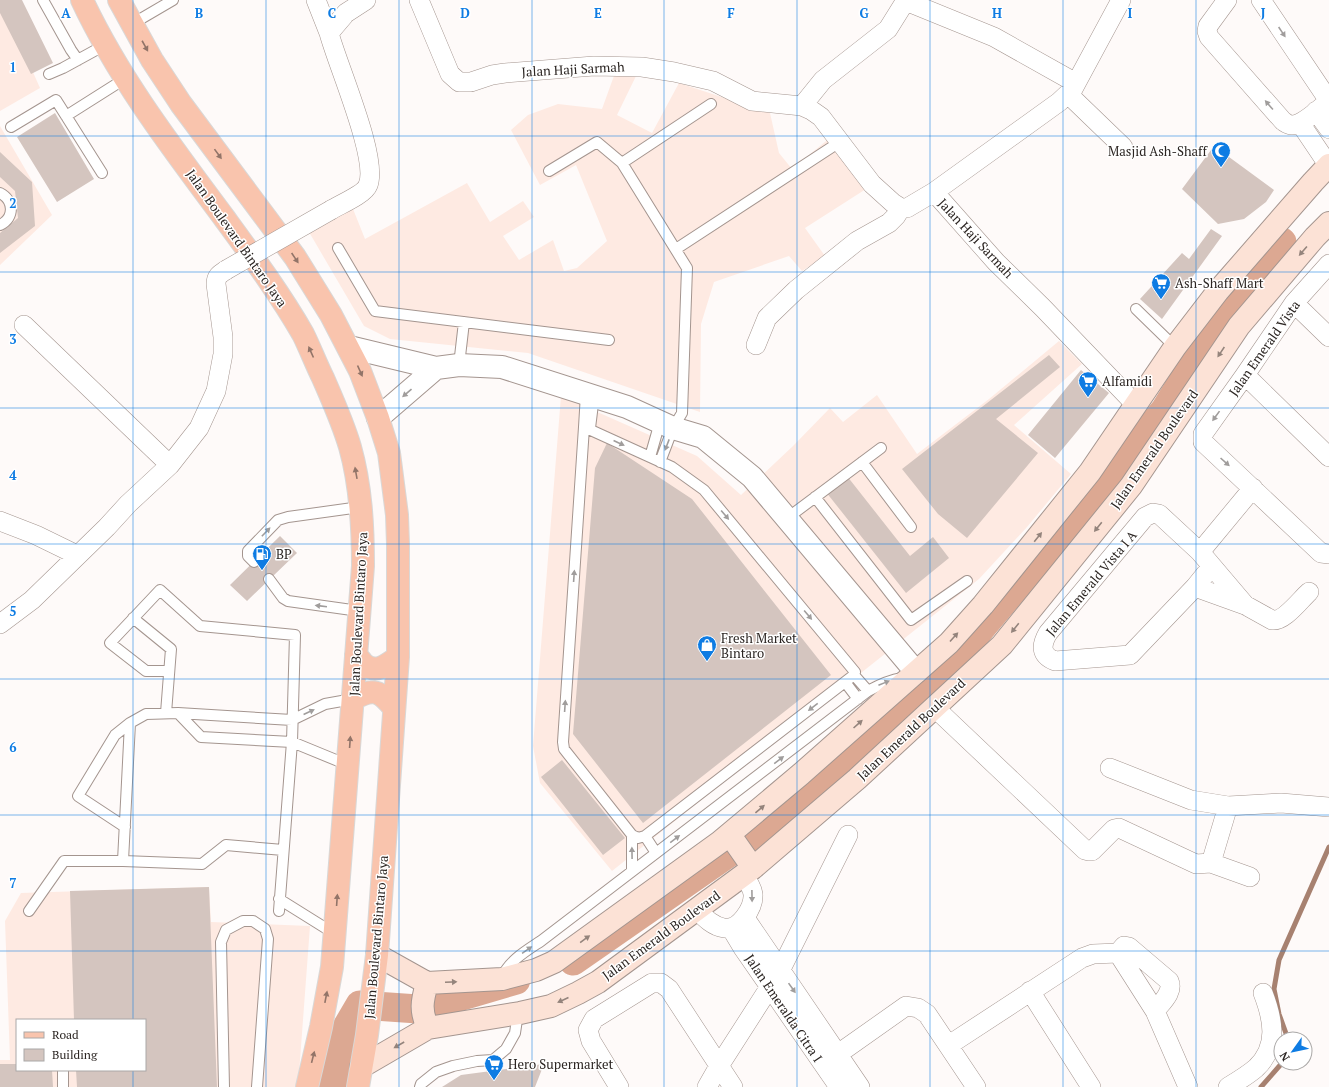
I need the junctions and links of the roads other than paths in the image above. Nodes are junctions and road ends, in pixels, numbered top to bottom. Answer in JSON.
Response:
{"nodes":[{"id":1,"x":43,"y":0,"type":"edge"},
{"id":2,"x":82,"y":0,"type":"edge"},
{"id":3,"x":119,"y":0,"type":"edge"},
{"id":4,"x":173,"y":0,"type":"edge"},
{"id":5,"x":316,"y":0,"type":"edge"},
{"id":6,"x":366,"y":0,"type":"edge"},
{"id":7,"x":419,"y":0,"type":"edge"},
{"id":8,"x":1121,"y":0,"type":"edge"},
{"id":9,"x":1227,"y":0,"type":"edge"},
{"id":10,"x":1260,"y":0,"type":"edge"},
{"id":11,"x":132,"y":24,"type":"junction"},
{"id":12,"x":329,"y":33,"type":"junction"},
{"id":13,"x":105,"y":45,"type":"junction"},
{"id":14,"x":78,"y":60,"type":"junction"},
{"id":15,"x":49,"y":74,"type":"dead end"},
{"id":16,"x":126,"y":78,"type":"junction"},
{"id":17,"x":1072,"y":88,"type":"junction"},
{"id":18,"x":712,"y":104,"type":"dead end"},
{"id":19,"x":802,"y":106,"type":"junction"},
{"id":20,"x":1316,"y":111,"type":"junction"},
{"id":21,"x":66,"y":116,"type":"junction"},
{"id":22,"x":1300,"y":123,"type":"junction"},
{"id":23,"x":11,"y":127,"type":"dead end"},
{"id":24,"x":1329,"y":129,"type":"edge"},
{"id":25,"x":832,"y":147,"type":"dead end"},
{"id":26,"x":1123,"y":147,"type":"dead end"},
{"id":27,"x":622,"y":163,"type":"junction"},
{"id":28,"x":1329,"y":166,"type":"edge"},
{"id":29,"x":548,"y":171,"type":"dead end"},
{"id":30,"x":102,"y":173,"type":"dead end"},
{"id":31,"x":934,"y":192,"type":"junction"},
{"id":32,"x":0,"y":193,"type":"edge"},
{"id":33,"x":901,"y":208,"type":"junction"},
{"id":34,"x":1329,"y":223,"type":"edge"},
{"id":35,"x":0,"y":225,"type":"edge"},
{"id":36,"x":338,"y":248,"type":"dead end"},
{"id":37,"x":676,"y":249,"type":"junction"},
{"id":38,"x":1329,"y":264,"type":"edge"},
{"id":39,"x":1294,"y":303,"type":"junction"},
{"id":40,"x":1136,"y":309,"type":"dead end"},
{"id":41,"x":464,"y":322,"type":"junction"},
{"id":42,"x":24,"y":324,"type":"dead end"},
{"id":43,"x":1329,"y":337,"type":"edge"},
{"id":44,"x":609,"y":340,"type":"dead end"},
{"id":45,"x":756,"y":345,"type":"dead end"},
{"id":46,"x":349,"y":347,"type":"junction"},
{"id":47,"x":1175,"y":347,"type":"junction"},
{"id":48,"x":459,"y":365,"type":"junction"},
{"id":49,"x":436,"y":368,"type":"junction"},
{"id":50,"x":1245,"y":375,"type":"junction"},
{"id":51,"x":590,"y":395,"type":"junction"},
{"id":52,"x":1136,"y":405,"type":"junction"},
{"id":53,"x":378,"y":418,"type":"junction"},
{"id":54,"x":666,"y":425,"type":"junction"},
{"id":55,"x":586,"y":428,"type":"junction"},
{"id":56,"x":881,"y":448,"type":"dead end"},
{"id":57,"x":650,"y":457,"type":"junction"},
{"id":58,"x":1329,"y":457,"type":"edge"},
{"id":59,"x":660,"y":462,"type":"junction"},
{"id":60,"x":862,"y":462,"type":"junction"},
{"id":61,"x":170,"y":465,"type":"junction"},
{"id":62,"x":1253,"y":488,"type":"junction"},
{"id":63,"x":815,"y":497,"type":"junction"},
{"id":64,"x":360,"y":506,"type":"junction"},
{"id":65,"x":786,"y":519,"type":"junction"},
{"id":66,"x":0,"y":521,"type":"edge"},
{"id":67,"x":912,"y":527,"type":"dead end"},
{"id":68,"x":1200,"y":552,"type":"junction"},
{"id":69,"x":1329,"y":554,"type":"edge"},
{"id":70,"x":77,"y":555,"type":"junction"},
{"id":71,"x":254,"y":562,"type":"dead end"},
{"id":72,"x":1212,"y":566,"type":"junction"},
{"id":73,"x":269,"y":579,"type":"dead end"},
{"id":74,"x":967,"y":581,"type":"dead end"},
{"id":75,"x":1195,"y":587,"type":"junction"},
{"id":76,"x":1309,"y":592,"type":"dead end"},
{"id":77,"x":1245,"y":606,"type":"junction"},
{"id":78,"x":360,"y":611,"type":"junction"},
{"id":79,"x":134,"y":618,"type":"junction"},
{"id":80,"x":0,"y":624,"type":"edge"},
{"id":81,"x":356,"y":655,"type":"junction"},
{"id":82,"x":398,"y":657,"type":"junction"},
{"id":83,"x":169,"y":671,"type":"junction"},
{"id":84,"x":854,"y":675,"type":"junction"},
{"id":85,"x":913,"y":675,"type":"junction"},
{"id":86,"x":845,"y":682,"type":"junction"},
{"id":87,"x":868,"y":691,"type":"junction"},
{"id":88,"x":353,"y":699,"type":"junction"},
{"id":89,"x":858,"y":700,"type":"junction"},
{"id":90,"x":934,"y":707,"type":"junction"},
{"id":91,"x":394,"y":708,"type":"junction"},
{"id":92,"x":166,"y":713,"type":"junction"},
{"id":93,"x":178,"y":713,"type":"junction"},
{"id":94,"x":292,"y":720,"type":"junction"},
{"id":95,"x":130,"y":723,"type":"junction"},
{"id":96,"x":292,"y":742,"type":"junction"},
{"id":97,"x":348,"y":765,"type":"junction"},
{"id":98,"x":1110,"y":768,"type":"dead end"},
{"id":99,"x":1228,"y":806,"type":"junction"},
{"id":100,"x":1329,"y":807,"type":"edge"},
{"id":101,"x":125,"y":827,"type":"junction"},
{"id":102,"x":632,"y":835,"type":"junction"},
{"id":103,"x":848,"y":835,"type":"dead end"},
{"id":104,"x":645,"y":836,"type":"junction"},
{"id":105,"x":728,"y":843,"type":"junction"},
{"id":106,"x":283,"y":850,"type":"junction"},
{"id":107,"x":656,"y":853,"type":"junction"},
{"id":108,"x":123,"y":861,"type":"junction"},
{"id":109,"x":1211,"y":863,"type":"junction"},
{"id":110,"x":746,"y":869,"type":"junction"},
{"id":111,"x":632,"y":871,"type":"junction"},
{"id":112,"x":1250,"y":878,"type":"dead end"},
{"id":113,"x":279,"y":899,"type":"junction"},
{"id":114,"x":696,"y":909,"type":"junction"},
{"id":115,"x":28,"y":911,"type":"dead end"},
{"id":116,"x":279,"y":911,"type":"dead end"},
{"id":117,"x":738,"y":923,"type":"junction"},
{"id":118,"x":335,"y":934,"type":"junction"},
{"id":119,"x":1118,"y":953,"type":"junction"},
{"id":120,"x":377,"y":955,"type":"junction"},
{"id":121,"x":502,"y":979,"type":"junction"},
{"id":122,"x":775,"y":979,"type":"junction"},
{"id":123,"x":426,"y":987,"type":"junction"},
{"id":124,"x":1030,"y":991,"type":"junction"},
{"id":125,"x":1263,"y":993,"type":"dead end"},
{"id":126,"x":1155,"y":1011,"type":"junction"},
{"id":127,"x":518,"y":1013,"type":"junction"},
{"id":128,"x":427,"y":1025,"type":"junction"},
{"id":129,"x":949,"y":1045,"type":"junction"},
{"id":130,"x":838,"y":1054,"type":"junction"},
{"id":131,"x":719,"y":1066,"type":"junction"},
{"id":132,"x":63,"y":1071,"type":"edge"},
{"id":133,"x":359,"y":1077,"type":"edge"},
{"id":134,"x":63,"y":1087,"type":"edge"},
{"id":135,"x":224,"y":1087,"type":"edge"},
{"id":136,"x":257,"y":1087,"type":"edge"},
{"id":137,"x":307,"y":1087,"type":"edge"},
{"id":138,"x":420,"y":1087,"type":"edge"},
{"id":139,"x":619,"y":1087,"type":"edge"},
{"id":140,"x":707,"y":1087,"type":"edge"},
{"id":141,"x":733,"y":1087,"type":"edge"},
{"id":142,"x":839,"y":1087,"type":"edge"},
{"id":143,"x":860,"y":1087,"type":"edge"},
{"id":144,"x":976,"y":1087,"type":"edge"},
{"id":145,"x":1091,"y":1087,"type":"edge"},
{"id":146,"x":1188,"y":1087,"type":"edge"},
{"id":147,"x":1228,"y":1087,"type":"edge"}],
"edges":[{"from":1,"to":14,"type":"lane"},
{"from":2,"to":13,"type":"main road","name":"Jalan Boulevard Bintaro Jaya"},
{"from":3,"to":11,"type":"main road","name":"Jalan Boulevard Bintaro Jaya"},
{"from":4,"to":11,"type":"lane"},
{"from":5,"to":12,"type":"street"},
{"from":6,"to":12,"type":"street"},
{"from":7,"to":19,"type":"street","name":"Jalan Haji Sarmah"},
{"from":8,"to":17,"type":"street"},
{"from":22,"to":9,"type":"street","one_way":true},
{"from":10,"to":20,"type":"street","one_way":true},
{"from":11,"to":46,"type":"main road","name":"Jalan Boulevard Bintaro Jaya","one_way":true},
{"from":12,"to":61,"type":"street","bridge":true},
{"from":13,"to":14,"type":"lane"},
{"from":13,"to":16,"type":"main road","name":"Jalan Boulevard Bintaro Jaya"},
{"from":14,"to":15,"type":"lane"},
{"from":16,"to":21,"type":"lane"},
{"from":64,"to":16,"type":"main road","name":"Jalan Boulevard Bintaro Jaya","one_way":true},
{"from":17,"to":19,"type":"street"},
{"from":17,"to":26,"type":"street"},
{"from":17,"to":31,"type":"street"},
{"from":18,"to":27,"type":"lane"},
{"from":19,"to":33,"type":"street","name":"Jalan Haji Sarmah"},
{"from":20,"to":22,"type":"street"},
{"from":20,"to":24,"type":"street"},
{"from":21,"to":23,"type":"lane"},
{"from":21,"to":30,"type":"lane"},
{"from":22,"to":28,"type":"street"},
{"from":25,"to":37,"type":"lane"},
{"from":27,"to":29,"type":"lane"},
{"from":27,"to":37,"type":"lane"},
{"from":28,"to":47,"type":"main road"},
{"from":31,"to":33,"type":"street","name":"Jalan Haji Sarmah"},
{"from":31,"to":52,"type":"street","name":"Jalan Haji Sarmah"},
{"from":32,"to":35,"type":"lane"},
{"from":33,"to":45,"type":"street"},
{"from":34,"to":90,"type":"main road","name":"Jalan Emerald Boulevard","one_way":true},
{"from":36,"to":41,"type":"lane"},
{"from":37,"to":54,"type":"lane"},
{"from":38,"to":39,"type":"street","name":"Jalan Emerald Vista"},
{"from":39,"to":43,"type":"street"},
{"from":39,"to":50,"type":"street","name":"Jalan Emerald Vista"},
{"from":40,"to":47,"type":"lane"},
{"from":41,"to":44,"type":"lane"},
{"from":41,"to":48,"type":"lane"},
{"from":42,"to":61,"type":"street"},
{"from":46,"to":49,"type":"street"},
{"from":46,"to":53,"type":"main road","name":"Jalan Boulevard Bintaro Jaya","one_way":true},
{"from":47,"to":52,"type":"main road"},
{"from":48,"to":49,"type":"street"},
{"from":48,"to":51,"type":"street"},
{"from":49,"to":53,"type":"street","one_way":true},
{"from":50,"to":58,"type":"street"},
{"from":50,"to":62,"type":"street","name":"Jalan Emerald Vista","one_way":true},
{"from":51,"to":54,"type":"street"},
{"from":51,"to":55,"type":"lane"},
{"from":85,"to":52,"type":"main road","one_way":true},
{"from":53,"to":82,"type":"main road","name":"Jalan Boulevard Bintaro Jaya"},
{"from":54,"to":57,"type":"lane"},
{"from":54,"to":59,"type":"lane","one_way":true},
{"from":54,"to":65,"type":"street"},
{"from":55,"to":57,"type":"lane","one_way":true},
{"from":102,"to":55,"type":"lane","one_way":true},
{"from":56,"to":60,"type":"lane"},
{"from":57,"to":59,"type":"lane"},
{"from":59,"to":84,"type":"lane","one_way":true},
{"from":60,"to":63,"type":"lane"},
{"from":60,"to":67,"type":"lane"},
{"from":61,"to":70,"type":"street"},
{"from":62,"to":68,"type":"street"},
{"from":62,"to":69,"type":"street"},
{"from":63,"to":65,"type":"lane"},
{"from":63,"to":74,"type":"lane"},
{"from":71,"to":64,"type":"lane","one_way":true},
{"from":64,"to":78,"type":"main road","name":"Jalan Boulevard Bintaro Jaya"},
{"from":65,"to":85,"type":"street"},
{"from":66,"to":70,"type":"street"},
{"from":68,"to":72,"type":"street","name":"Jalan Emerald Vista I A"},
{"from":68,"to":75,"type":"street","name":"Jalan Emerald Vista I A"},
{"from":70,"to":80,"type":"street"},
{"from":72,"to":75,"type":"street","name":"Jalan Emerald Vista I A"},
{"from":72,"to":77,"type":"street","name":"Jalan Emerald Vista I A"},
{"from":78,"to":73,"type":"lane","one_way":true},
{"from":75,"to":77,"type":"street","name":"Jalan Emerald Vista I A"},
{"from":76,"to":77,"type":"street","name":"Jalan Emerald Vista I A"},
{"from":78,"to":81,"type":"main road","name":"Jalan Boulevard Bintaro Jaya"},
{"from":79,"to":83,"type":"lane"},
{"from":79,"to":83,"type":"lane"},
{"from":79,"to":94,"type":"lane"},
{"from":81,"to":82,"type":"main road"},
{"from":81,"to":88,"type":"main road","name":"Jalan Boulevard Bintaro Jaya"},
{"from":82,"to":91,"type":"main road","name":"Jalan Boulevard Bintaro Jaya"},
{"from":83,"to":92,"type":"lane"},
{"from":84,"to":86,"type":"lane"},
{"from":84,"to":87,"type":"lane"},
{"from":87,"to":85,"type":"lane","one_way":true},
{"from":105,"to":85,"type":"main road","one_way":true},
{"from":86,"to":89,"type":"lane"},
{"from":86,"to":104,"type":"lane","one_way":true},
{"from":87,"to":89,"type":"lane"},
{"from":88,"to":91,"type":"main road"},
{"from":94,"to":88,"type":"lane","one_way":true},
{"from":97,"to":88,"type":"main road","name":"Jalan Boulevard Bintaro Jaya","one_way":true},
{"from":107,"to":89,"type":"lane","one_way":true},
{"from":90,"to":109,"type":"street"},
{"from":90,"to":110,"type":"main road","name":"Jalan Emerald Boulevard"},
{"from":91,"to":120,"type":"main road","name":"Jalan Boulevard Bintaro Jaya"},
{"from":92,"to":93,"type":"lane"},
{"from":92,"to":95,"type":"lane"},
{"from":93,"to":94,"type":"lane"},
{"from":93,"to":96,"type":"lane"},
{"from":94,"to":96,"type":"lane"},
{"from":95,"to":101,"type":"lane"},
{"from":95,"to":101,"type":"lane"},
{"from":96,"to":97,"type":"lane"},
{"from":96,"to":106,"type":"lane"},
{"from":118,"to":97,"type":"main road","name":"Jalan Boulevard Bintaro Jaya","one_way":true},
{"from":98,"to":99,"type":"street"},
{"from":99,"to":100,"type":"street"},
{"from":99,"to":109,"type":"street"},
{"from":101,"to":108,"type":"lane"},
{"from":102,"to":104,"type":"lane"},
{"from":111,"to":102,"type":"lane","one_way":true},
{"from":103,"to":122,"type":"street","name":"Jalan Emeralda Citra I"},
{"from":104,"to":107,"type":"lane"},
{"from":105,"to":110,"type":"main road"},
{"from":121,"to":105,"type":"main road","one_way":true},
{"from":106,"to":108,"type":"lane"},
{"from":106,"to":113,"type":"lane"},
{"from":107,"to":111,"type":"lane"},
{"from":108,"to":115,"type":"lane"},
{"from":109,"to":112,"type":"street"},
{"from":110,"to":114,"type":"main road","name":"Jalan Emerald Boulevard"},
{"from":110,"to":117,"type":"street","one_way":true},
{"from":121,"to":111,"type":"lane","one_way":true},
{"from":113,"to":116,"type":"lane"},
{"from":113,"to":118,"type":"lane"},
{"from":114,"to":117,"type":"street"},
{"from":114,"to":127,"type":"main road","name":"Jalan Emerald Boulevard","one_way":true},
{"from":117,"to":122,"type":"street","name":"Jalan Emeralda Citra I"},
{"from":137,"to":118,"type":"main road","name":"Jalan Boulevard Bintaro Jaya","one_way":true},
{"from":119,"to":124,"type":"street"},
{"from":119,"to":126,"type":"street"},
{"from":119,"to":126,"type":"street"},
{"from":120,"to":123,"type":"main road"},
{"from":120,"to":133,"type":"main road","name":"Jalan Boulevard Bintaro Jaya"},
{"from":123,"to":121,"type":"main road","one_way":true},
{"from":122,"to":130,"type":"street","name":"Jalan Emeralda Citra I","one_way":true},
{"from":122,"to":131,"type":"street"},
{"from":122,"to":142,"type":"street","name":"Jalan Emeralda Citra I"},
{"from":123,"to":128,"type":"main road"},
{"from":124,"to":129,"type":"street"},
{"from":124,"to":145,"type":"street"},
{"from":125,"to":147,"type":"street"},
{"from":126,"to":146,"type":"street"},
{"from":127,"to":128,"type":"main road","name":"Jalan Emerald Boulevard"},
{"from":127,"to":138,"type":"lane"},
{"from":128,"to":133,"type":"main road","name":"Jalan Emerald Boulevard","one_way":true},
{"from":129,"to":130,"type":"street"},
{"from":129,"to":144,"type":"street"},
{"from":130,"to":143,"type":"street","name":"Jalan Emeralda Citra I"},
{"from":131,"to":139,"type":"street"},
{"from":131,"to":140,"type":"street"},
{"from":131,"to":141,"type":"street"},
{"from":132,"to":134,"type":"lane"},
{"from":135,"to":136,"type":"lane"}]}
